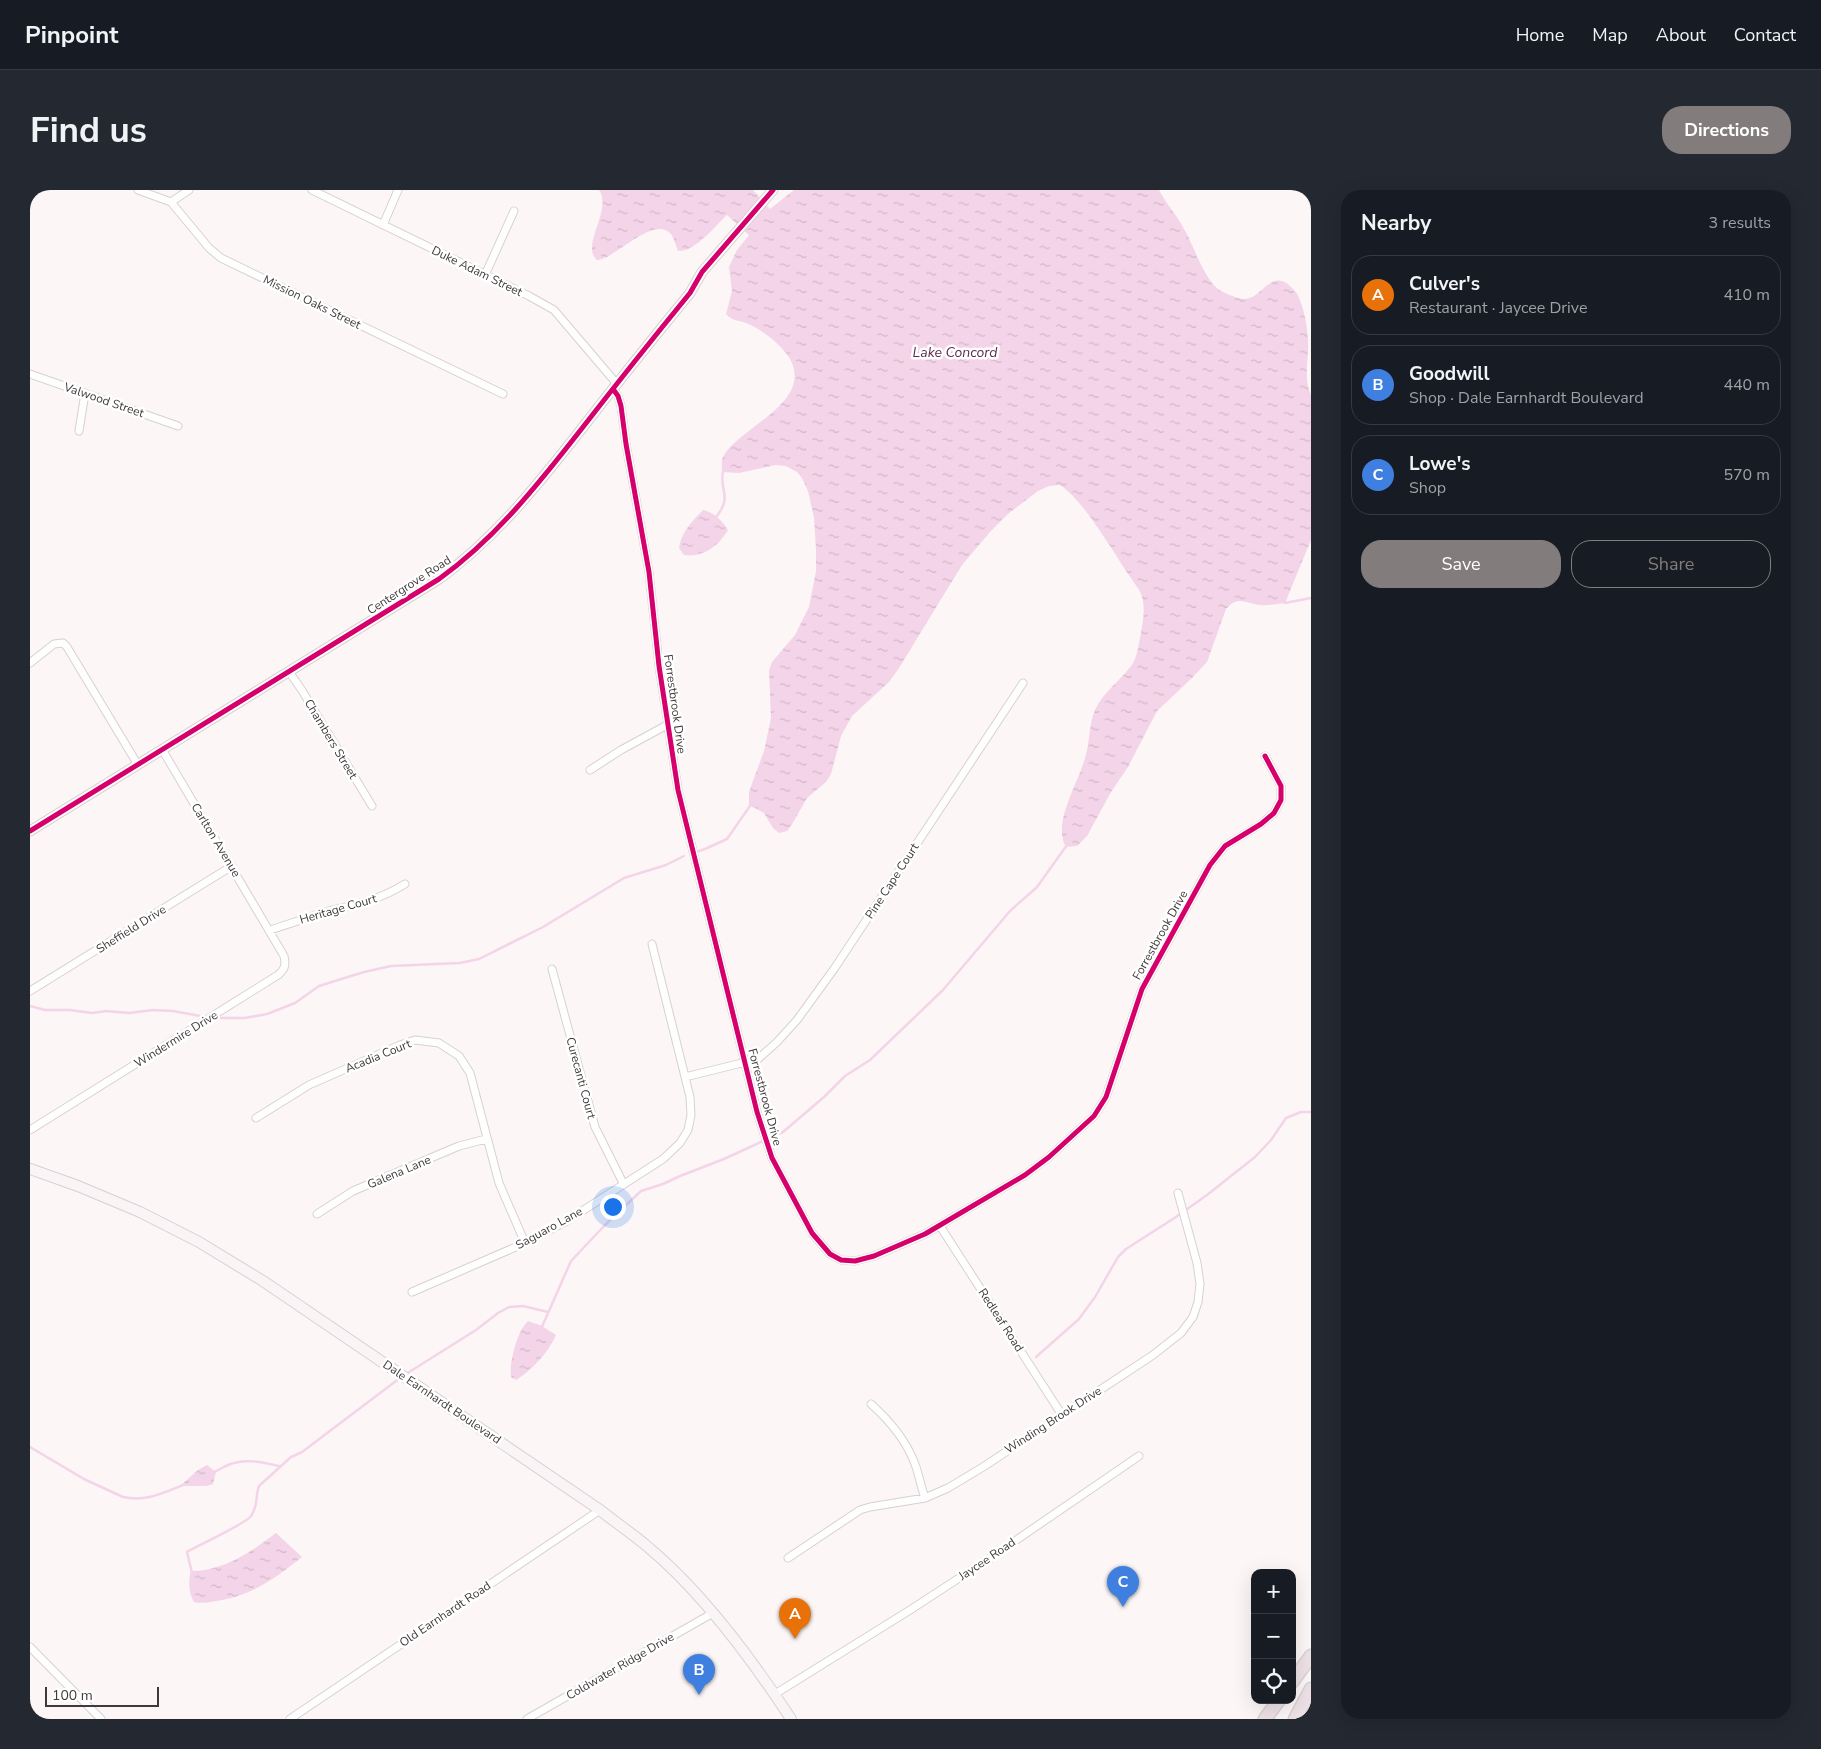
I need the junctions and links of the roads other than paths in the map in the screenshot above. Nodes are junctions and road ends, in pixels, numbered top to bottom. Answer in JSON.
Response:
{"nodes":[{"id":1,"x":138,"y":190,"type":"edge"},
{"id":2,"x":189,"y":190,"type":"edge"},
{"id":3,"x":312,"y":190,"type":"edge"},
{"id":4,"x":398,"y":190,"type":"edge"},
{"id":5,"x":773,"y":190,"type":"edge"},
{"id":6,"x":171,"y":202,"type":"junction"},
{"id":7,"x":514,"y":211,"type":"dead end"},
{"id":8,"x":383,"y":225,"type":"junction"},
{"id":9,"x":485,"y":275,"type":"junction"},
{"id":10,"x":30,"y":374,"type":"edge"},
{"id":11,"x":615,"y":386,"type":"junction"},
{"id":12,"x":84,"y":393,"type":"junction"},
{"id":13,"x":503,"y":394,"type":"dead end"},
{"id":14,"x":178,"y":426,"type":"dead end"},
{"id":15,"x":79,"y":431,"type":"dead end"},
{"id":16,"x":30,"y":663,"type":"edge"},
{"id":17,"x":290,"y":673,"type":"junction"},
{"id":18,"x":1023,"y":682,"type":"dead end"},
{"id":19,"x":667,"y":726,"type":"junction"},
{"id":20,"x":163,"y":751,"type":"junction"},
{"id":21,"x":1265,"y":756,"type":"dead end"},
{"id":22,"x":138,"y":765,"type":"junction"},
{"id":23,"x":590,"y":770,"type":"dead end"},
{"id":24,"x":372,"y":806,"type":"dead end"},
{"id":25,"x":30,"y":832,"type":"edge"},
{"id":26,"x":232,"y":866,"type":"junction"},
{"id":27,"x":405,"y":884,"type":"dead end"},
{"id":28,"x":270,"y":930,"type":"junction"},
{"id":29,"x":652,"y":944,"type":"dead end"},
{"id":30,"x":552,"y":969,"type":"dead end"},
{"id":31,"x":30,"y":991,"type":"edge"},
{"id":32,"x":745,"y":1063,"type":"junction"},
{"id":33,"x":685,"y":1077,"type":"junction"},
{"id":34,"x":256,"y":1118,"type":"dead end"},
{"id":35,"x":30,"y":1130,"type":"edge"},
{"id":36,"x":486,"y":1139,"type":"junction"},
{"id":37,"x":30,"y":1169,"type":"edge"},
{"id":38,"x":622,"y":1184,"type":"junction"},
{"id":39,"x":1178,"y":1193,"type":"dead end"},
{"id":40,"x":317,"y":1214,"type":"dead end"},
{"id":41,"x":940,"y":1226,"type":"junction"},
{"id":42,"x":525,"y":1243,"type":"junction"},
{"id":43,"x":412,"y":1292,"type":"dead end"},
{"id":44,"x":871,"y":1404,"type":"dead end"},
{"id":45,"x":1062,"y":1414,"type":"junction"},
{"id":46,"x":1139,"y":1456,"type":"dead end"},
{"id":47,"x":925,"y":1498,"type":"junction"},
{"id":48,"x":600,"y":1510,"type":"junction"},
{"id":49,"x":788,"y":1558,"type":"dead end"},
{"id":50,"x":713,"y":1613,"type":"junction"},
{"id":51,"x":30,"y":1647,"type":"edge"},
{"id":52,"x":1311,"y":1656,"type":"edge"},
{"id":53,"x":1296,"y":1677,"type":"edge"},
{"id":54,"x":1311,"y":1689,"type":"edge"},
{"id":55,"x":775,"y":1694,"type":"junction"},
{"id":56,"x":1276,"y":1704,"type":"edge"},
{"id":57,"x":101,"y":1719,"type":"edge"},
{"id":58,"x":290,"y":1719,"type":"edge"},
{"id":59,"x":526,"y":1719,"type":"edge"},
{"id":60,"x":792,"y":1719,"type":"edge"},
{"id":61,"x":1265,"y":1719,"type":"edge"},
{"id":62,"x":1295,"y":1719,"type":"edge"}],
"edges":[{"from":1,"to":6,"type":"street"},
{"from":2,"to":6,"type":"street"},
{"from":3,"to":8,"type":"street","name":"Duke Adam Street"},
{"from":4,"to":8,"type":"street"},
{"from":5,"to":11,"type":"street","name":"Centergrove Road"},
{"from":6,"to":13,"type":"street","name":"Mission Oaks Street"},
{"from":7,"to":9,"type":"street"},
{"from":8,"to":9,"type":"street","name":"Duke Adam Street"},
{"from":9,"to":11,"type":"street","name":"Duke Adam Street"},
{"from":10,"to":12,"type":"street","name":"Valwood Street"},
{"from":11,"to":17,"type":"street","name":"Centergrove Road"},
{"from":11,"to":19,"type":"street","name":"Forrestbrook Drive"},
{"from":12,"to":14,"type":"street","name":"Valwood Street"},
{"from":12,"to":15,"type":"street"},
{"from":16,"to":22,"type":"street"},
{"from":17,"to":20,"type":"street","name":"Centergrove Road"},
{"from":17,"to":24,"type":"street","name":"Chambers Street"},
{"from":18,"to":32,"type":"street","name":"Pine Cape Court"},
{"from":19,"to":23,"type":"street"},
{"from":19,"to":32,"type":"street","name":"Forrestbrook Drive"},
{"from":20,"to":22,"type":"street","name":"Centergrove Road"},
{"from":20,"to":26,"type":"street","name":"Carlton Avenue"},
{"from":21,"to":41,"type":"street","name":"Forrestbrook Drive"},
{"from":22,"to":25,"type":"street","name":"Centergrove Road"},
{"from":26,"to":28,"type":"street","name":"Carlton Avenue"},
{"from":26,"to":31,"type":"street","name":"Sheffield Drive"},
{"from":27,"to":28,"type":"street","name":"Heritage Court"},
{"from":28,"to":35,"type":"street","name":"Windermire Drive"},
{"from":29,"to":33,"type":"street","name":"Saguaro Lane"},
{"from":30,"to":38,"type":"street","name":"Curecanti Court"},
{"from":32,"to":33,"type":"street","name":"Pine Cape Court"},
{"from":32,"to":41,"type":"street","name":"Forrestbrook Drive"},
{"from":33,"to":38,"type":"street","name":"Saguaro Lane"},
{"from":34,"to":36,"type":"street","name":"Acadia Court"},
{"from":36,"to":40,"type":"street","name":"Galena Lane"},
{"from":36,"to":42,"type":"street","name":"Acadia Court"},
{"from":37,"to":48,"type":"main road","name":"Dale Earnhardt Boulevard"},
{"from":38,"to":42,"type":"street","name":"Saguaro Lane"},
{"from":39,"to":45,"type":"street","name":"Winding Brook Drive"},
{"from":41,"to":45,"type":"street","name":"Redleaf Road"},
{"from":42,"to":43,"type":"street","name":"Saguaro Lane"},
{"from":44,"to":47,"type":"street"},
{"from":45,"to":47,"type":"street","name":"Winding Brook Drive"},
{"from":46,"to":55,"type":"street","name":"Jaycee Road"},
{"from":47,"to":49,"type":"street","name":"Winding Brook Drive"},
{"from":48,"to":50,"type":"main road","name":"Dale Earnhardt Boulevard"},
{"from":48,"to":58,"type":"street","name":"Old Earnhardt Road"},
{"from":50,"to":55,"type":"main road","name":"Dale Earnhardt Boulevard"},
{"from":50,"to":59,"type":"street","name":"Coldwater Ridge Drive"},
{"from":51,"to":57,"type":"street"},
{"from":52,"to":53,"type":"highway"},
{"from":54,"to":62,"type":"highway"},
{"from":55,"to":60,"type":"main road","name":"Dale Earnhardt Boulevard"},
{"from":56,"to":61,"type":"highway"}]}
